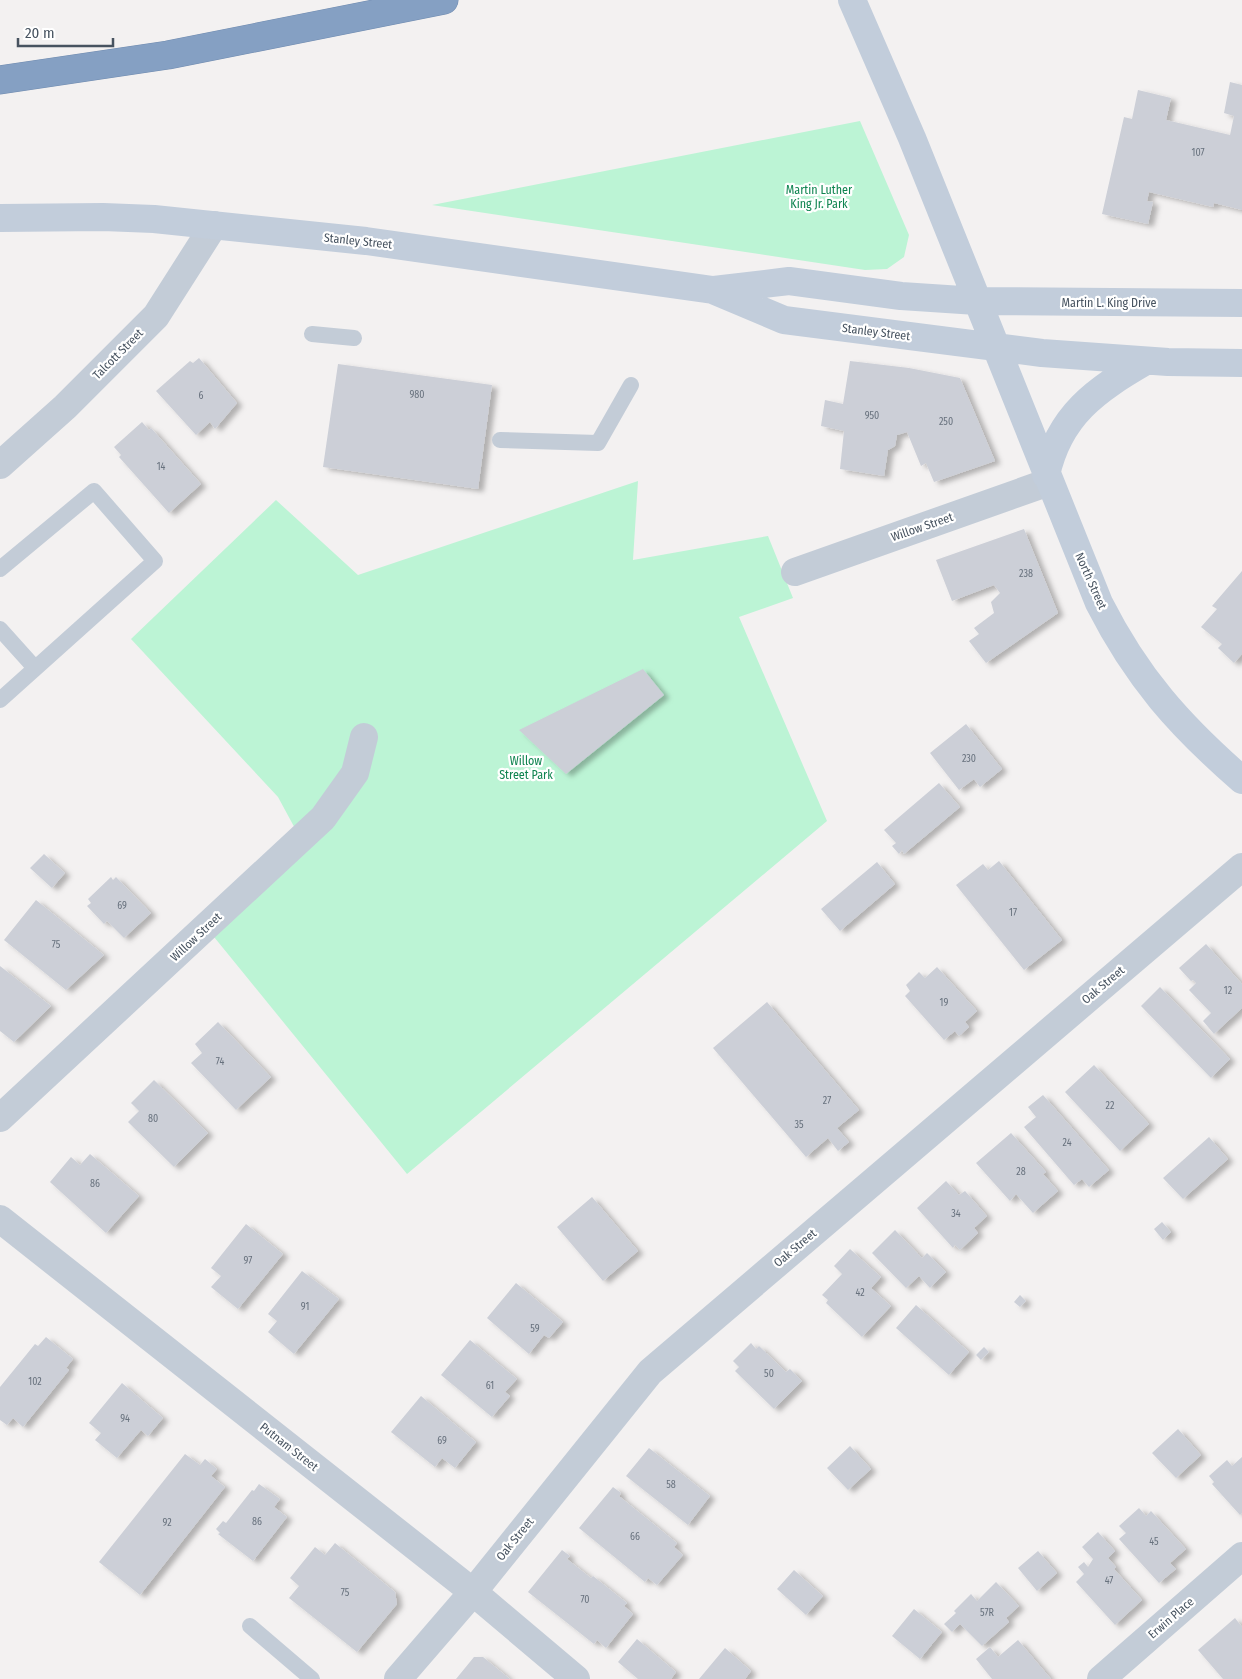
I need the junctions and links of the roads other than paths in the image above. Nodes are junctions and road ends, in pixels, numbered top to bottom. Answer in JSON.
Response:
{"nodes":[{"id":1,"x":444,"y":0,"type":"edge"},
{"id":2,"x":853,"y":3,"type":"edge"},
{"id":3,"x":0,"y":80,"type":"edge"},
{"id":4,"x":0,"y":218,"type":"edge"},
{"id":5,"x":214,"y":225,"type":"junction"},
{"id":6,"x":713,"y":290,"type":"junction"},
{"id":7,"x":977,"y":301,"type":"junction"},
{"id":8,"x":1242,"y":302,"type":"edge"},
{"id":9,"x":312,"y":334,"type":"dead end"},
{"id":10,"x":354,"y":338,"type":"dead end"},
{"id":11,"x":996,"y":347,"type":"junction"},
{"id":12,"x":1146,"y":361,"type":"junction"},
{"id":13,"x":1242,"y":363,"type":"edge"},
{"id":14,"x":631,"y":385,"type":"dead end"},
{"id":15,"x":500,"y":440,"type":"dead end"},
{"id":16,"x":0,"y":465,"type":"edge"},
{"id":17,"x":1048,"y":479,"type":"junction"},
{"id":18,"x":0,"y":569,"type":"edge"},
{"id":19,"x":795,"y":572,"type":"dead end"},
{"id":20,"x":0,"y":629,"type":"edge"},
{"id":21,"x":35,"y":668,"type":"junction"},
{"id":22,"x":0,"y":700,"type":"edge"},
{"id":23,"x":364,"y":737,"type":"dead end"},
{"id":24,"x":1242,"y":780,"type":"edge"},
{"id":25,"x":1242,"y":867,"type":"edge"},
{"id":26,"x":0,"y":1118,"type":"edge"},
{"id":27,"x":0,"y":1219,"type":"edge"},
{"id":28,"x":1242,"y":1556,"type":"edge"},
{"id":29,"x":473,"y":1592,"type":"junction"},
{"id":30,"x":250,"y":1626,"type":"dead end"},
{"id":31,"x":312,"y":1679,"type":"edge"},
{"id":32,"x":398,"y":1679,"type":"edge"},
{"id":33,"x":576,"y":1679,"type":"edge"},
{"id":34,"x":1101,"y":1679,"type":"edge"}],
"edges":[{"from":1,"to":3,"type":"highway"},
{"from":2,"to":7,"type":"main road"},
{"from":4,"to":5,"type":"main road","name":"Stanley Street"},
{"from":5,"to":6,"type":"main road","name":"Stanley Street"},
{"from":5,"to":16,"type":"street","name":"Talcott Street"},
{"from":6,"to":7,"type":"main road","name":"Stanley Street"},
{"from":6,"to":11,"type":"main road","name":"Stanley Street"},
{"from":7,"to":8,"type":"main road","name":"Martin L. King Drive"},
{"from":7,"to":11,"type":"main road"},
{"from":9,"to":10,"type":"lane"},
{"from":11,"to":12,"type":"main road"},
{"from":11,"to":17,"type":"main road","name":"North Street"},
{"from":12,"to":13,"type":"main road"},
{"from":12,"to":17,"type":"main road"},
{"from":14,"to":15,"type":"lane"},
{"from":17,"to":19,"type":"street","name":"Willow Street"},
{"from":17,"to":24,"type":"main road","name":"North Street"},
{"from":18,"to":21,"type":"lane"},
{"from":20,"to":21,"type":"lane"},
{"from":21,"to":22,"type":"lane"},
{"from":23,"to":26,"type":"street","name":"Willow Street"},
{"from":25,"to":29,"type":"street","name":"Oak Street"},
{"from":27,"to":29,"type":"street","name":"Putnam Street"},
{"from":28,"to":34,"type":"street","name":"Erwin Place"},
{"from":29,"to":32,"type":"street","name":"Oak Street"},
{"from":29,"to":33,"type":"street","name":"Putnam Street"},
{"from":30,"to":31,"type":"lane"}]}
